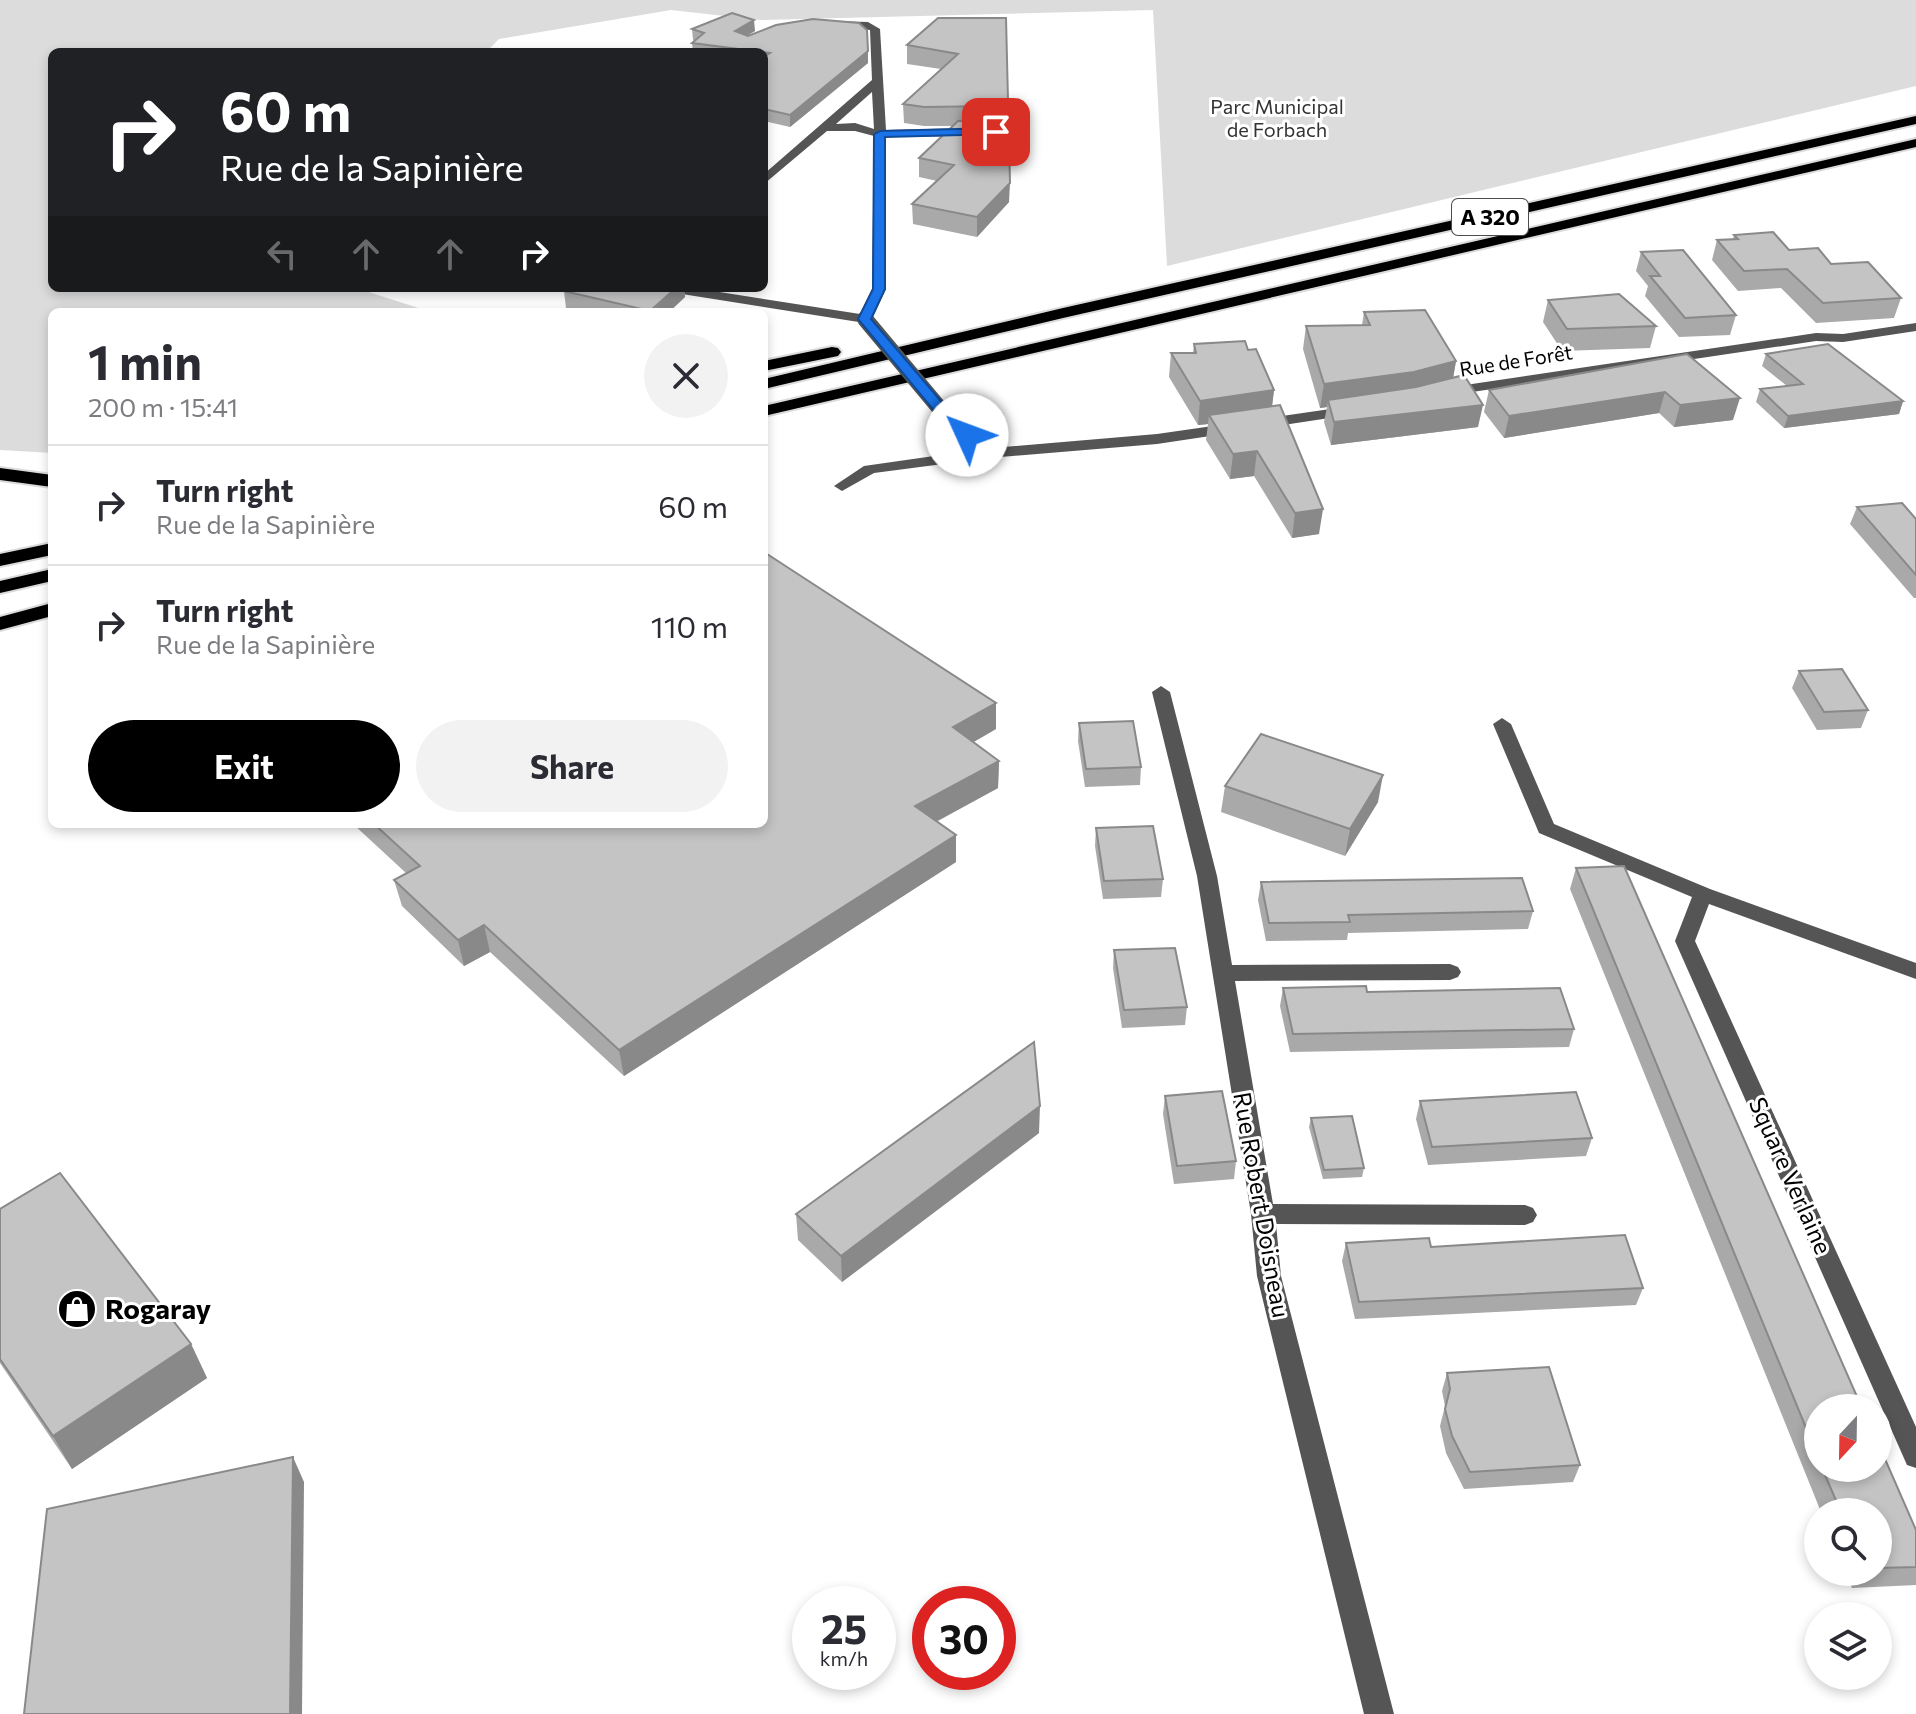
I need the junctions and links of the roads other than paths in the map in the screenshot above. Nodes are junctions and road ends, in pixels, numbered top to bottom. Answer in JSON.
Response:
{"nodes":[{"id":1,"x":823,"y":24,"type":"edge"},
{"id":2,"x":878,"y":81,"type":"junction"},
{"id":3,"x":1916,"y":120,"type":"edge"},
{"id":4,"x":823,"y":128,"type":"junction"},
{"id":5,"x":982,"y":132,"type":"edge"},
{"id":6,"x":880,"y":134,"type":"junction"},
{"id":7,"x":1916,"y":143,"type":"edge"},
{"id":8,"x":768,"y":176,"type":"edge"},
{"id":9,"x":693,"y":292,"type":"edge"},
{"id":10,"x":1063,"y":313,"type":"junction"},
{"id":11,"x":865,"y":319,"type":"junction"},
{"id":12,"x":1916,"y":327,"type":"edge"},
{"id":13,"x":768,"y":365,"type":"edge"},
{"id":14,"x":768,"y":383,"type":"edge"},
{"id":15,"x":877,"y":385,"type":"junction"},
{"id":16,"x":1434,"y":395,"type":"edge"},
{"id":17,"x":1367,"y":409,"type":"edge"},
{"id":18,"x":768,"y":410,"type":"edge"},
{"id":19,"x":768,"y":421,"type":"edge"},
{"id":20,"x":989,"y":453,"type":"junction"},
{"id":21,"x":0,"y":474,"type":"edge"},
{"id":22,"x":48,"y":480,"type":"edge"},
{"id":23,"x":842,"y":486,"type":"dead end"},
{"id":24,"x":48,"y":550,"type":"edge"},
{"id":25,"x":0,"y":560,"type":"edge"},
{"id":26,"x":48,"y":576,"type":"edge"},
{"id":27,"x":0,"y":587,"type":"edge"},
{"id":28,"x":48,"y":610,"type":"edge"},
{"id":29,"x":0,"y":624,"type":"edge"},
{"id":30,"x":1161,"y":692,"type":"dead end"},
{"id":31,"x":1502,"y":724,"type":"dead end"},
{"id":32,"x":1703,"y":894,"type":"junction"},
{"id":33,"x":1916,"y":971,"type":"edge"},
{"id":34,"x":1450,"y":972,"type":"dead end"},
{"id":35,"x":1221,"y":973,"type":"junction"},
{"id":36,"x":1263,"y":1214,"type":"junction"},
{"id":37,"x":1525,"y":1215,"type":"dead end"},
{"id":38,"x":1916,"y":1456,"type":"edge"},
{"id":39,"x":1379,"y":1714,"type":"edge"}],
"edges":[{"from":1,"to":2,"type":"street"},
{"from":2,"to":4,"type":"street"},
{"from":2,"to":6,"type":"street"},
{"from":3,"to":10,"type":"highway","number":"A 320"},
{"from":4,"to":6,"type":"street"},
{"from":4,"to":8,"type":"street"},
{"from":5,"to":6,"type":"street"},
{"from":6,"to":11,"type":"street"},
{"from":7,"to":15,"type":"highway","number":"A 320"},
{"from":9,"to":11,"type":"street"},
{"from":10,"to":13,"type":"highway"},
{"from":10,"to":14,"type":"highway","number":"A 320"},
{"from":11,"to":20,"type":"street","bridge":true},
{"from":12,"to":16,"type":"street","name":"Rue de Forêt"},
{"from":15,"to":18,"type":"highway","number":"A 320"},
{"from":15,"to":19,"type":"highway"},
{"from":17,"to":20,"type":"street"},
{"from":20,"to":23,"type":"street"},
{"from":21,"to":22,"type":"highway"},
{"from":24,"to":25,"type":"highway"},
{"from":26,"to":27,"type":"highway"},
{"from":28,"to":29,"type":"highway"},
{"from":30,"to":35,"type":"street","name":"Rue Robert Doisneau"},
{"from":31,"to":32,"type":"street"},
{"from":32,"to":33,"type":"street"},
{"from":32,"to":38,"type":"street","name":"Square Verlaine"},
{"from":34,"to":35,"type":"street"},
{"from":35,"to":36,"type":"street","name":"Rue Robert Doisneau"},
{"from":36,"to":37,"type":"street"},
{"from":36,"to":39,"type":"street","name":"Rue Robert Doisneau"}]}
